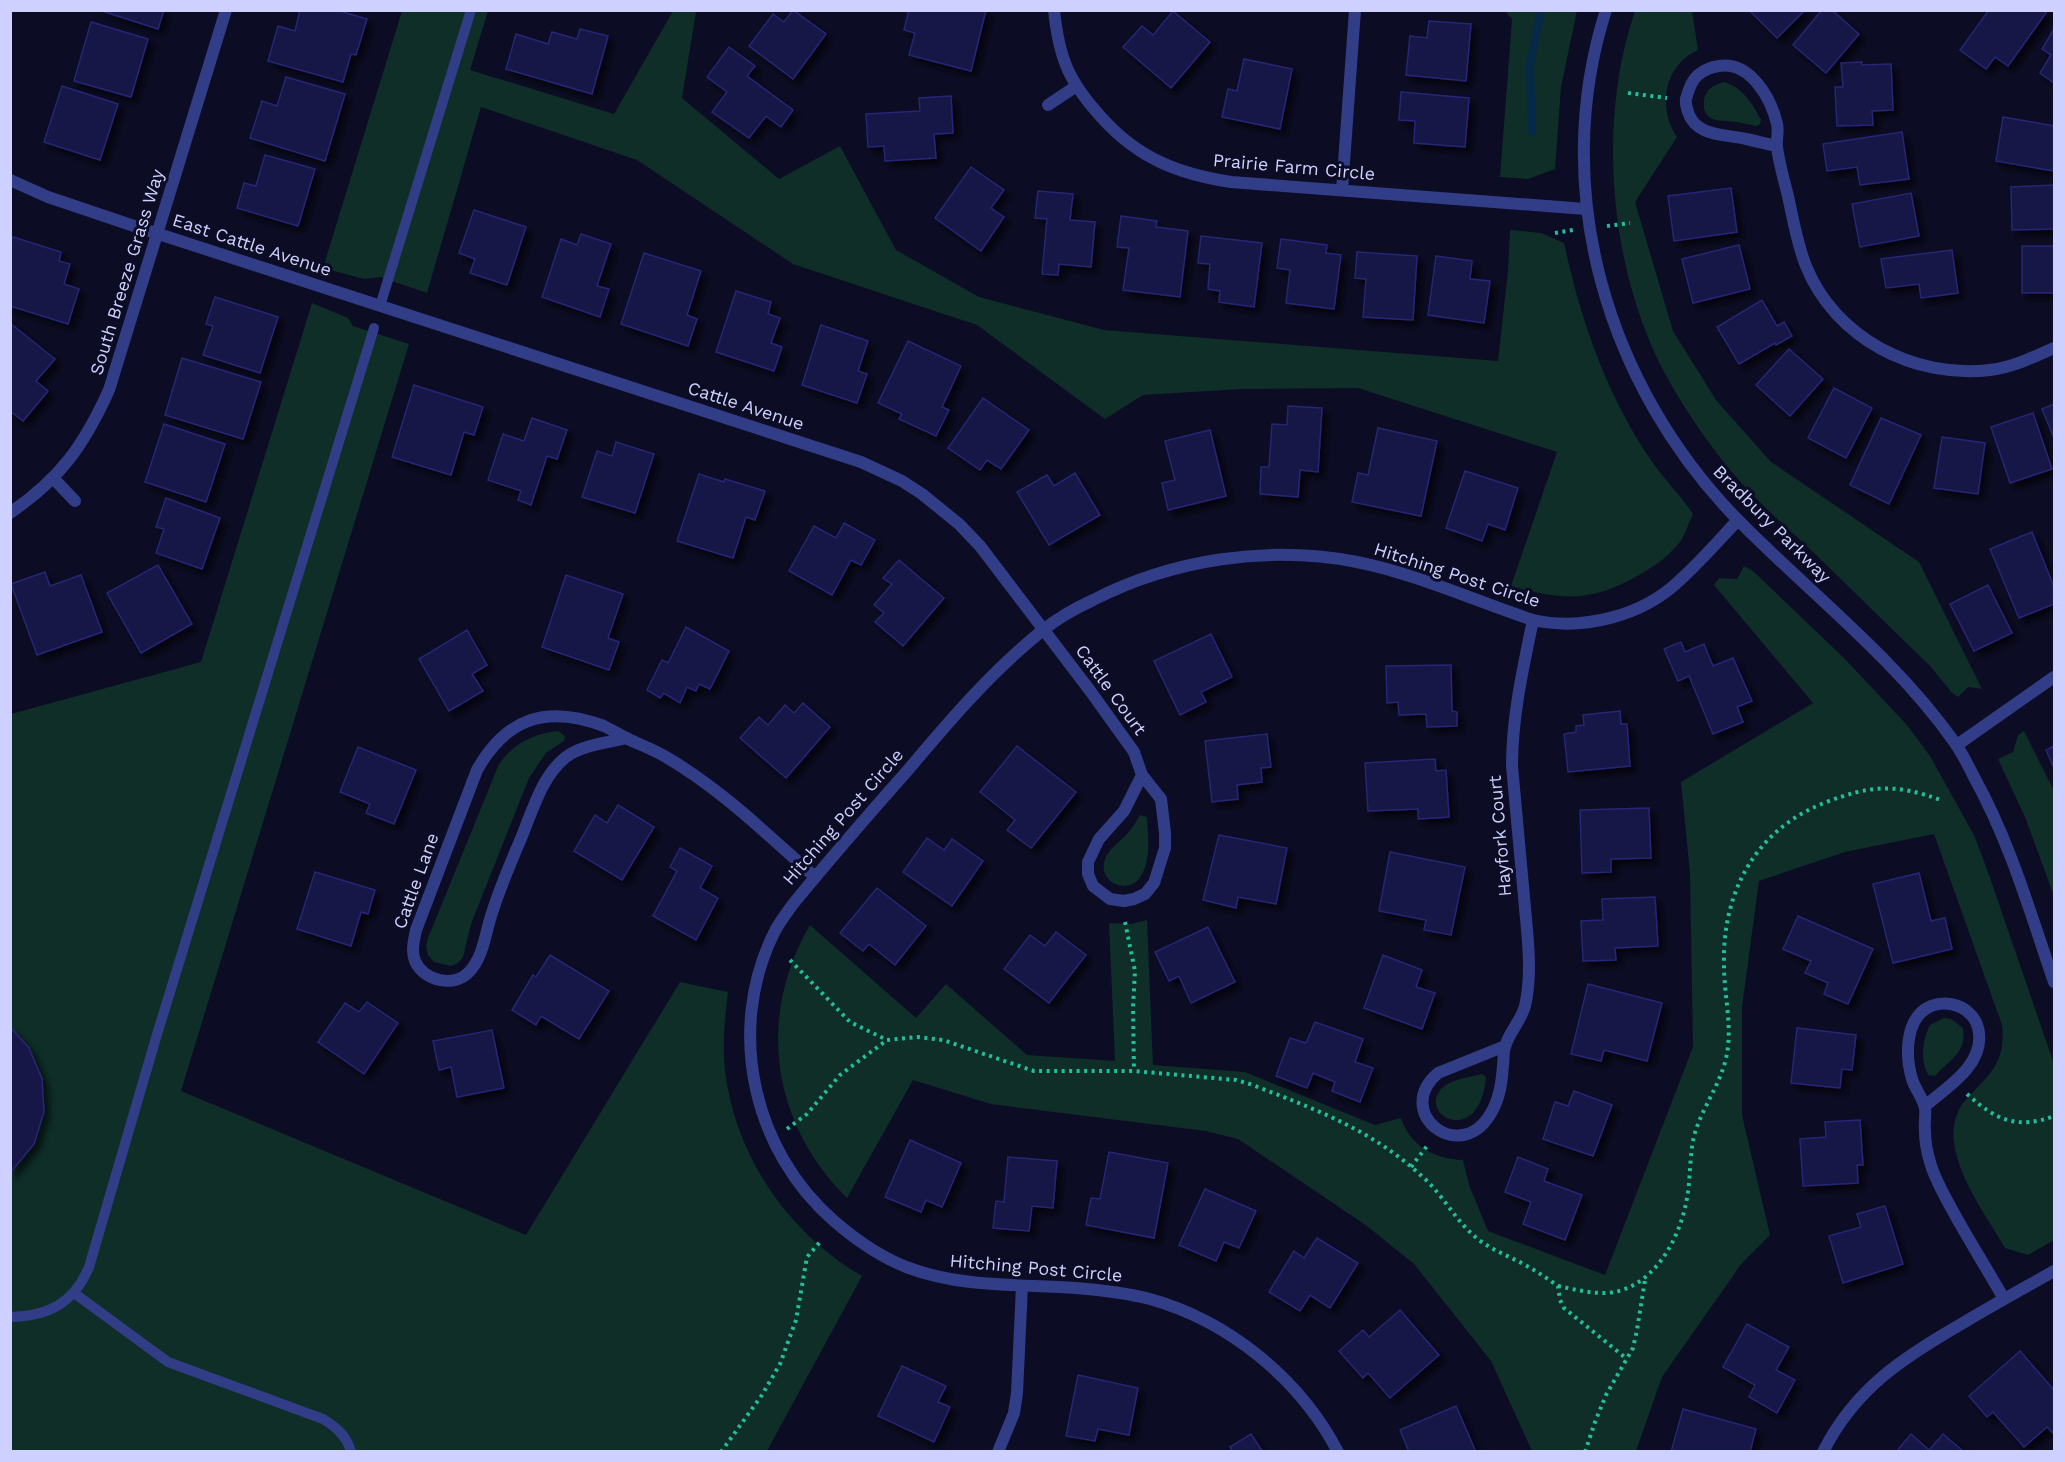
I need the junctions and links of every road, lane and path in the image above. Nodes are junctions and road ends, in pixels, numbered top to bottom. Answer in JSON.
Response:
{"nodes":[{"id":1,"x":226,"y":10,"type":"edge"},
{"id":2,"x":471,"y":10,"type":"edge"},
{"id":3,"x":1054,"y":10,"type":"edge"},
{"id":4,"x":1355,"y":10,"type":"edge"},
{"id":5,"x":1606,"y":10,"type":"edge"},
{"id":6,"x":1075,"y":87,"type":"junction"},
{"id":7,"x":1628,"y":93,"type":"dead end"},
{"id":8,"x":1667,"y":98,"type":"dead end"},
{"id":9,"x":1048,"y":105,"type":"dead end"},
{"id":10,"x":1777,"y":146,"type":"junction"},
{"id":11,"x":10,"y":180,"type":"edge"},
{"id":12,"x":1342,"y":190,"type":"junction"},
{"id":13,"x":1586,"y":209,"type":"junction"},
{"id":14,"x":158,"y":233,"type":"junction"},
{"id":15,"x":380,"y":306,"type":"junction"},
{"id":16,"x":374,"y":327,"type":"dead end"},
{"id":17,"x":2055,"y":348,"type":"edge"},
{"id":18,"x":54,"y":478,"type":"junction"},
{"id":19,"x":75,"y":501,"type":"dead end"},
{"id":20,"x":10,"y":513,"type":"edge"},
{"id":21,"x":1738,"y":520,"type":"junction"},
{"id":22,"x":1533,"y":620,"type":"junction"},
{"id":23,"x":1044,"y":629,"type":"junction"},
{"id":24,"x":2055,"y":676,"type":"edge"},
{"id":25,"x":627,"y":738,"type":"junction"},
{"id":26,"x":1957,"y":746,"type":"junction"},
{"id":27,"x":1142,"y":775,"type":"junction"},
{"id":28,"x":1942,"y":801,"type":"dead end"},
{"id":29,"x":815,"y":877,"type":"junction"},
{"id":30,"x":1125,"y":922,"type":"dead end"},
{"id":31,"x":790,"y":960,"type":"dead end"},
{"id":32,"x":2055,"y":981,"type":"edge"},
{"id":33,"x":887,"y":1040,"type":"junction"},
{"id":34,"x":1505,"y":1046,"type":"junction"},
{"id":35,"x":1134,"y":1071,"type":"junction"},
{"id":36,"x":1967,"y":1094,"type":"dead end"},
{"id":37,"x":1925,"y":1106,"type":"junction"},
{"id":38,"x":2055,"y":1116,"type":"edge"},
{"id":39,"x":771,"y":1137,"type":"junction"},
{"id":40,"x":1426,"y":1146,"type":"dead end"},
{"id":41,"x":1412,"y":1167,"type":"junction"},
{"id":42,"x":820,"y":1242,"type":"dead end"},
{"id":43,"x":2055,"y":1270,"type":"edge"},
{"id":44,"x":1645,"y":1279,"type":"junction"},
{"id":45,"x":1022,"y":1286,"type":"junction"},
{"id":46,"x":1558,"y":1286,"type":"junction"},
{"id":47,"x":74,"y":1293,"type":"junction"},
{"id":48,"x":2004,"y":1299,"type":"junction"},
{"id":49,"x":10,"y":1317,"type":"edge"},
{"id":50,"x":1627,"y":1359,"type":"junction"},
{"id":51,"x":351,"y":1452,"type":"edge"},
{"id":52,"x":721,"y":1452,"type":"edge"},
{"id":53,"x":998,"y":1452,"type":"edge"},
{"id":54,"x":1338,"y":1452,"type":"edge"},
{"id":55,"x":1585,"y":1452,"type":"edge"},
{"id":56,"x":1823,"y":1452,"type":"edge"}],
"edges":[{"from":1,"to":14,"type":"street","name":"South Breeze Grass Way"},
{"from":2,"to":15,"type":"lane"},
{"from":3,"to":6,"type":"street","name":"Prairie Farm Circle"},
{"from":4,"to":12,"type":"street"},
{"from":5,"to":13,"type":"street","name":"Bradbury Parkway"},
{"from":6,"to":9,"type":"street"},
{"from":6,"to":12,"type":"street","name":"Prairie Farm Circle"},
{"from":7,"to":8,"type":"path"},
{"from":10,"to":10,"type":"street"},
{"from":10,"to":17,"type":"street"},
{"from":11,"to":14,"type":"street","name":"East Cattle Avenue"},
{"from":12,"to":13,"type":"street","name":"Prairie Farm Circle"},
{"from":13,"to":21,"type":"street","name":"Bradbury Parkway"},
{"from":14,"to":15,"type":"street","name":"East Cattle Avenue"},
{"from":14,"to":18,"type":"street","name":"South Breeze Grass Way"},
{"from":15,"to":23,"type":"street","name":"Cattle Avenue"},
{"from":16,"to":47,"type":"lane"},
{"from":18,"to":19,"type":"street"},
{"from":18,"to":20,"type":"street","name":"South Breeze Grass Way"},
{"from":21,"to":22,"type":"street","name":"Hitching Post Circle"},
{"from":21,"to":26,"type":"street","name":"Bradbury Parkway"},
{"from":22,"to":23,"type":"street","name":"Hitching Post Circle"},
{"from":22,"to":34,"type":"street","name":"Hayfork Court"},
{"from":23,"to":27,"type":"street","name":"Cattle Court"},
{"from":23,"to":29,"type":"street","name":"Hitching Post Circle"},
{"from":24,"to":26,"type":"street"},
{"from":25,"to":25,"type":"street","name":"Cattle Lane"},
{"from":25,"to":29,"type":"street","name":"Cattle Lane"},
{"from":26,"to":32,"type":"street","name":"Bradbury Parkway"},
{"from":27,"to":27,"type":"street","name":"Cattle Court"},
{"from":28,"to":44,"type":"path"},
{"from":29,"to":39,"type":"street","name":"Hitching Post Circle"},
{"from":30,"to":35,"type":"path"},
{"from":31,"to":33,"type":"path"},
{"from":33,"to":35,"type":"path"},
{"from":33,"to":39,"type":"path"},
{"from":34,"to":34,"type":"street","name":"Hayfork Court"},
{"from":35,"to":41,"type":"path"},
{"from":36,"to":38,"type":"path"},
{"from":37,"to":37,"type":"street"},
{"from":37,"to":48,"type":"street"},
{"from":39,"to":45,"type":"street","name":"Hitching Post Circle"},
{"from":40,"to":41,"type":"path"},
{"from":41,"to":46,"type":"path"},
{"from":42,"to":52,"type":"path"},
{"from":43,"to":48,"type":"street"},
{"from":44,"to":46,"type":"path"},
{"from":44,"to":50,"type":"path"},
{"from":45,"to":53,"type":"street"},
{"from":45,"to":54,"type":"street","name":"Hitching Post Circle"},
{"from":46,"to":50,"type":"path"},
{"from":47,"to":49,"type":"lane"},
{"from":47,"to":51,"type":"lane"},
{"from":48,"to":56,"type":"street"},
{"from":50,"to":55,"type":"path"}]}
